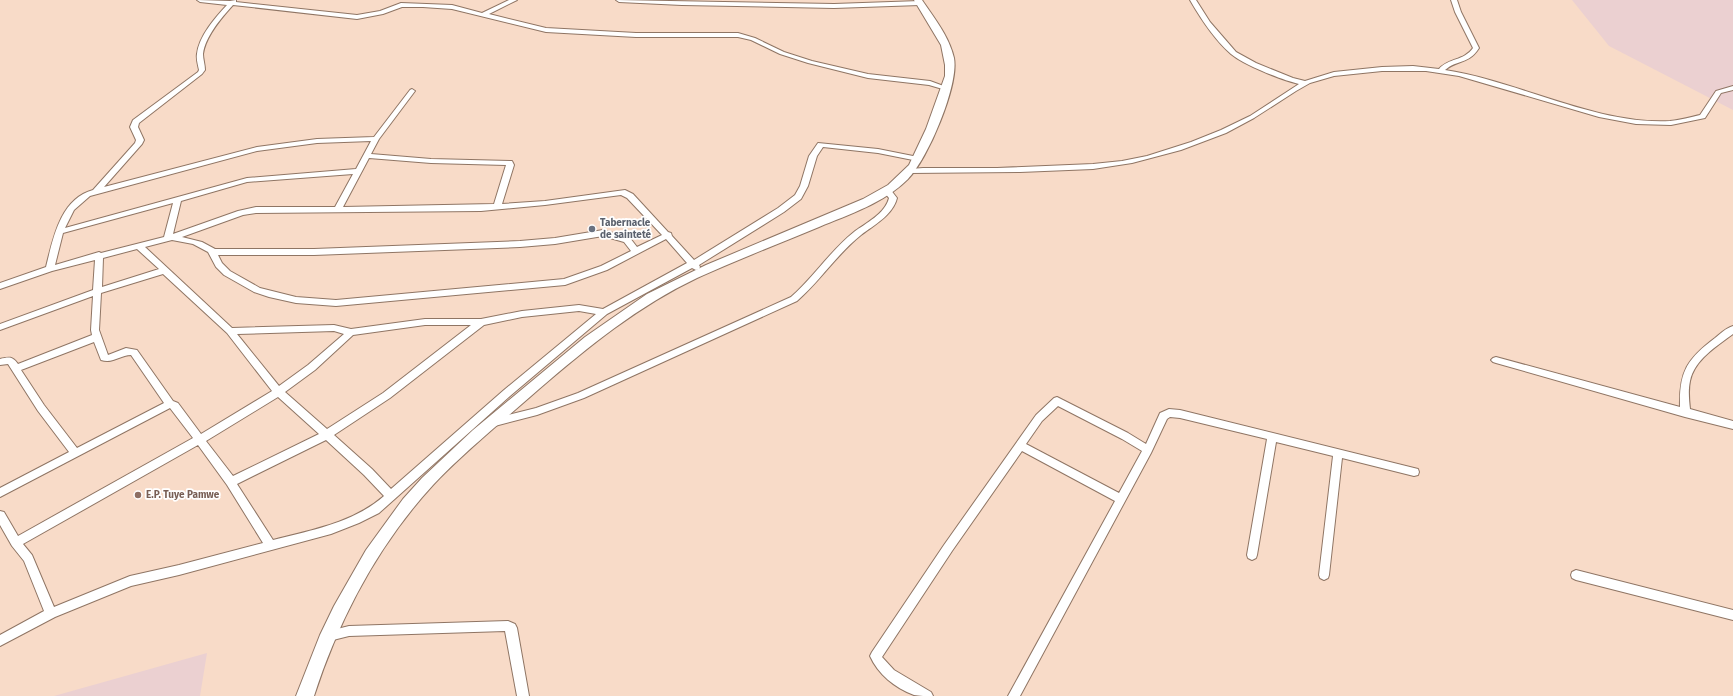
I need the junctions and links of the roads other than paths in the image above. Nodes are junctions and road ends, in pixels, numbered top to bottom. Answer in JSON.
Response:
{"nodes":[{"id":1,"x":200,"y":0,"type":"edge"},
{"id":2,"x":514,"y":0,"type":"edge"},
{"id":3,"x":620,"y":0,"type":"edge"},
{"id":4,"x":1193,"y":0,"type":"edge"},
{"id":5,"x":1454,"y":0,"type":"edge"},
{"id":6,"x":233,"y":2,"type":"edge"},
{"id":7,"x":919,"y":2,"type":"edge"},
{"id":8,"x":482,"y":15,"type":"junction"},
{"id":9,"x":1441,"y":71,"type":"junction"},
{"id":10,"x":1291,"y":80,"type":"junction"},
{"id":11,"x":1306,"y":83,"type":"junction"},
{"id":12,"x":946,"y":88,"type":"junction"},
{"id":13,"x":1297,"y":88,"type":"junction"},
{"id":14,"x":1733,"y":88,"type":"edge"},
{"id":15,"x":412,"y":91,"type":"dead end"},
{"id":16,"x":376,"y":139,"type":"junction"},
{"id":17,"x":367,"y":156,"type":"junction"},
{"id":18,"x":918,"y":159,"type":"junction"},
{"id":19,"x":359,"y":171,"type":"junction"},
{"id":20,"x":910,"y":171,"type":"junction"},
{"id":21,"x":97,"y":190,"type":"junction"},
{"id":22,"x":887,"y":191,"type":"junction"},
{"id":23,"x":178,"y":199,"type":"junction"},
{"id":24,"x":497,"y":207,"type":"junction"},
{"id":25,"x":338,"y":209,"type":"junction"},
{"id":26,"x":59,"y":232,"type":"junction"},
{"id":27,"x":668,"y":235,"type":"junction"},
{"id":28,"x":170,"y":238,"type":"junction"},
{"id":29,"x":140,"y":247,"type":"junction"},
{"id":30,"x":636,"y":251,"type":"junction"},
{"id":31,"x":212,"y":252,"type":"junction"},
{"id":32,"x":100,"y":255,"type":"junction"},
{"id":33,"x":696,"y":267,"type":"junction"},
{"id":34,"x":50,"y":269,"type":"junction"},
{"id":35,"x":166,"y":270,"type":"junction"},
{"id":36,"x":0,"y":286,"type":"edge"},
{"id":37,"x":98,"y":291,"type":"junction"},
{"id":38,"x":604,"y":312,"type":"junction"},
{"id":39,"x":481,"y":322,"type":"junction"},
{"id":40,"x":0,"y":327,"type":"edge"},
{"id":41,"x":1733,"y":329,"type":"edge"},
{"id":42,"x":230,"y":331,"type":"junction"},
{"id":43,"x":351,"y":332,"type":"junction"},
{"id":44,"x":97,"y":337,"type":"junction"},
{"id":45,"x":1496,"y":360,"type":"dead end"},
{"id":46,"x":0,"y":362,"type":"edge"},
{"id":47,"x":16,"y":368,"type":"junction"},
{"id":48,"x":279,"y":392,"type":"junction"},
{"id":49,"x":512,"y":396,"type":"junction"},
{"id":50,"x":170,"y":404,"type":"junction"},
{"id":51,"x":1685,"y":413,"type":"junction"},
{"id":52,"x":490,"y":423,"type":"junction"},
{"id":53,"x":1733,"y":425,"type":"edge"},
{"id":54,"x":325,"y":435,"type":"junction"},
{"id":55,"x":1272,"y":438,"type":"junction"},
{"id":56,"x":200,"y":440,"type":"junction"},
{"id":57,"x":1020,"y":446,"type":"junction"},
{"id":58,"x":1148,"y":450,"type":"junction"},
{"id":59,"x":75,"y":453,"type":"junction"},
{"id":60,"x":1338,"y":453,"type":"junction"},
{"id":61,"x":1414,"y":472,"type":"dead end"},
{"id":62,"x":231,"y":482,"type":"junction"},
{"id":63,"x":0,"y":493,"type":"edge"},
{"id":64,"x":391,"y":496,"type":"junction"},
{"id":65,"x":1121,"y":500,"type":"junction"},
{"id":66,"x":0,"y":515,"type":"edge"},
{"id":67,"x":16,"y":543,"type":"junction"},
{"id":68,"x":270,"y":545,"type":"junction"},
{"id":69,"x":1252,"y":555,"type":"dead end"},
{"id":70,"x":1324,"y":575,"type":"dead end"},
{"id":71,"x":1576,"y":575,"type":"dead end"},
{"id":72,"x":51,"y":613,"type":"junction"},
{"id":73,"x":1733,"y":615,"type":"edge"},
{"id":74,"x":329,"y":636,"type":"junction"},
{"id":75,"x":0,"y":641,"type":"edge"},
{"id":76,"x":305,"y":696,"type":"edge"},
{"id":77,"x":523,"y":696,"type":"edge"},
{"id":78,"x":927,"y":696,"type":"edge"},
{"id":79,"x":1014,"y":696,"type":"edge"}],
"edges":[{"from":1,"to":6,"type":"street"},
{"from":2,"to":8,"type":"street"},
{"from":3,"to":7,"type":"street"},
{"from":4,"to":10,"type":"street"},
{"from":5,"to":9,"type":"street"},
{"from":6,"to":8,"type":"street"},
{"from":6,"to":21,"type":"street"},
{"from":7,"to":12,"type":"main road"},
{"from":8,"to":12,"type":"street"},
{"from":9,"to":11,"type":"street"},
{"from":9,"to":14,"type":"street"},
{"from":10,"to":11,"type":"street"},
{"from":10,"to":13,"type":"street"},
{"from":11,"to":13,"type":"street"},
{"from":12,"to":18,"type":"main road"},
{"from":13,"to":20,"type":"street"},
{"from":15,"to":16,"type":"street"},
{"from":16,"to":17,"type":"street"},
{"from":16,"to":21,"type":"street"},
{"from":17,"to":19,"type":"street"},
{"from":17,"to":24,"type":"street"},
{"from":18,"to":20,"type":"main road"},
{"from":18,"to":33,"type":"street"},
{"from":19,"to":23,"type":"street"},
{"from":19,"to":25,"type":"street"},
{"from":20,"to":22,"type":"main road"},
{"from":21,"to":26,"type":"street"},
{"from":22,"to":33,"type":"main road"},
{"from":22,"to":52,"type":"street"},
{"from":23,"to":26,"type":"street"},
{"from":23,"to":28,"type":"street"},
{"from":24,"to":25,"type":"street"},
{"from":24,"to":27,"type":"street"},
{"from":25,"to":28,"type":"street"},
{"from":26,"to":34,"type":"street"},
{"from":27,"to":30,"type":"street"},
{"from":27,"to":33,"type":"street"},
{"from":28,"to":29,"type":"street"},
{"from":28,"to":31,"type":"street"},
{"from":29,"to":32,"type":"street"},
{"from":29,"to":35,"type":"street"},
{"from":30,"to":31,"type":"street"},
{"from":30,"to":31,"type":"street"},
{"from":32,"to":34,"type":"street"},
{"from":32,"to":37,"type":"street"},
{"from":33,"to":38,"type":"street"},
{"from":33,"to":49,"type":"main road"},
{"from":34,"to":36,"type":"street"},
{"from":35,"to":37,"type":"street"},
{"from":35,"to":42,"type":"street"},
{"from":37,"to":40,"type":"street"},
{"from":37,"to":44,"type":"street"},
{"from":38,"to":39,"type":"street"},
{"from":38,"to":49,"type":"street"},
{"from":39,"to":43,"type":"street"},
{"from":39,"to":54,"type":"street"},
{"from":41,"to":51,"type":"street"},
{"from":42,"to":43,"type":"street"},
{"from":42,"to":48,"type":"street"},
{"from":43,"to":48,"type":"street"},
{"from":44,"to":47,"type":"street"},
{"from":44,"to":50,"type":"street"},
{"from":45,"to":51,"type":"street"},
{"from":46,"to":47,"type":"street"},
{"from":47,"to":59,"type":"street"},
{"from":48,"to":54,"type":"street"},
{"from":48,"to":56,"type":"street"},
{"from":49,"to":52,"type":"main road"},
{"from":49,"to":64,"type":"street"},
{"from":50,"to":56,"type":"street"},
{"from":50,"to":59,"type":"street"},
{"from":51,"to":53,"type":"street"},
{"from":52,"to":74,"type":"main road"},
{"from":54,"to":62,"type":"street"},
{"from":54,"to":64,"type":"street"},
{"from":55,"to":58,"type":"street"},
{"from":55,"to":60,"type":"street"},
{"from":55,"to":69,"type":"street"},
{"from":56,"to":62,"type":"street"},
{"from":56,"to":67,"type":"street"},
{"from":57,"to":58,"type":"street"},
{"from":57,"to":65,"type":"street"},
{"from":57,"to":78,"type":"street"},
{"from":58,"to":65,"type":"street"},
{"from":59,"to":63,"type":"street"},
{"from":60,"to":61,"type":"street"},
{"from":60,"to":70,"type":"street"},
{"from":62,"to":68,"type":"street"},
{"from":64,"to":68,"type":"street"},
{"from":65,"to":79,"type":"street"},
{"from":66,"to":67,"type":"street"},
{"from":67,"to":72,"type":"street"},
{"from":68,"to":72,"type":"street"},
{"from":71,"to":73,"type":"street"},
{"from":72,"to":75,"type":"street"},
{"from":74,"to":76,"type":"main road"},
{"from":74,"to":77,"type":"street"}]}
